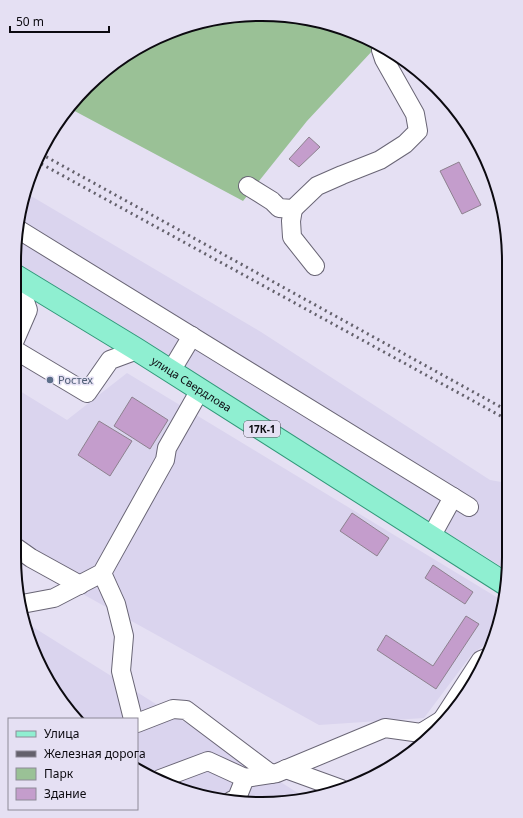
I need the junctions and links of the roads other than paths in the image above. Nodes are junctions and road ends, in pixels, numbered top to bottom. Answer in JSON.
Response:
{"nodes":[{"id":1,"x":382,"y":53,"type":"edge"},
{"id":2,"x":248,"y":186,"type":"dead end"},
{"id":3,"x":293,"y":209,"type":"junction"},
{"id":4,"x":23,"y":232,"type":"edge"},
{"id":5,"x":315,"y":266,"type":"dead end"},
{"id":6,"x":21,"y":279,"type":"edge"},
{"id":7,"x":21,"y":290,"type":"edge"},
{"id":8,"x":21,"y":326,"type":"edge"},
{"id":9,"x":192,"y":336,"type":"junction"},
{"id":10,"x":137,"y":350,"type":"junction"},
{"id":11,"x":21,"y":354,"type":"edge"},
{"id":12,"x":171,"y":371,"type":"junction"},
{"id":13,"x":200,"y":390,"type":"junction"},
{"id":14,"x":453,"y":497,"type":"junction"},
{"id":15,"x":469,"y":507,"type":"dead end"},
{"id":16,"x":431,"y":537,"type":"junction"},
{"id":17,"x":21,"y":551,"type":"edge"},
{"id":18,"x":102,"y":573,"type":"junction"},
{"id":19,"x":500,"y":581,"type":"edge"},
{"id":20,"x":80,"y":585,"type":"junction"},
{"id":21,"x":26,"y":603,"type":"edge"},
{"id":22,"x":133,"y":718,"type":"edge"},
{"id":23,"x":138,"y":723,"type":"edge"},
{"id":24,"x":430,"y":728,"type":"edge"},
{"id":25,"x":278,"y":772,"type":"junction"},
{"id":26,"x":165,"y":777,"type":"edge"},
{"id":27,"x":245,"y":778,"type":"junction"},
{"id":28,"x":332,"y":786,"type":"edge"},
{"id":29,"x":238,"y":796,"type":"edge"}],
"edges":[{"from":1,"to":3,"type":"street"},
{"from":2,"to":3,"type":"street"},
{"from":3,"to":5,"type":"street"},
{"from":4,"to":9,"type":"street"},
{"from":6,"to":10,"type":"main road","name":"улица Свердлова","number":"17К-1"},
{"from":7,"to":8,"type":"street"},
{"from":9,"to":12,"type":"street"},
{"from":9,"to":14,"type":"street"},
{"from":10,"to":11,"type":"street"},
{"from":10,"to":12,"type":"main road","name":"улица Свердлова","number":"17К-1"},
{"from":12,"to":13,"type":"main road","name":"улица Свердлова","number":"17К-1"},
{"from":13,"to":16,"type":"main road","name":"улица Свердлова","number":"17К-1"},
{"from":13,"to":18,"type":"street"},
{"from":14,"to":15,"type":"street"},
{"from":14,"to":16,"type":"street"},
{"from":16,"to":19,"type":"main road","name":"улица Свердлова","number":"17К-1"},
{"from":17,"to":20,"type":"street"},
{"from":18,"to":20,"type":"street"},
{"from":18,"to":22,"type":"street"},
{"from":20,"to":21,"type":"street"},
{"from":23,"to":25,"type":"street"},
{"from":24,"to":25,"type":"street"},
{"from":25,"to":27,"type":"street"},
{"from":25,"to":28,"type":"street"},
{"from":26,"to":27,"type":"street"},
{"from":27,"to":29,"type":"street"}]}
